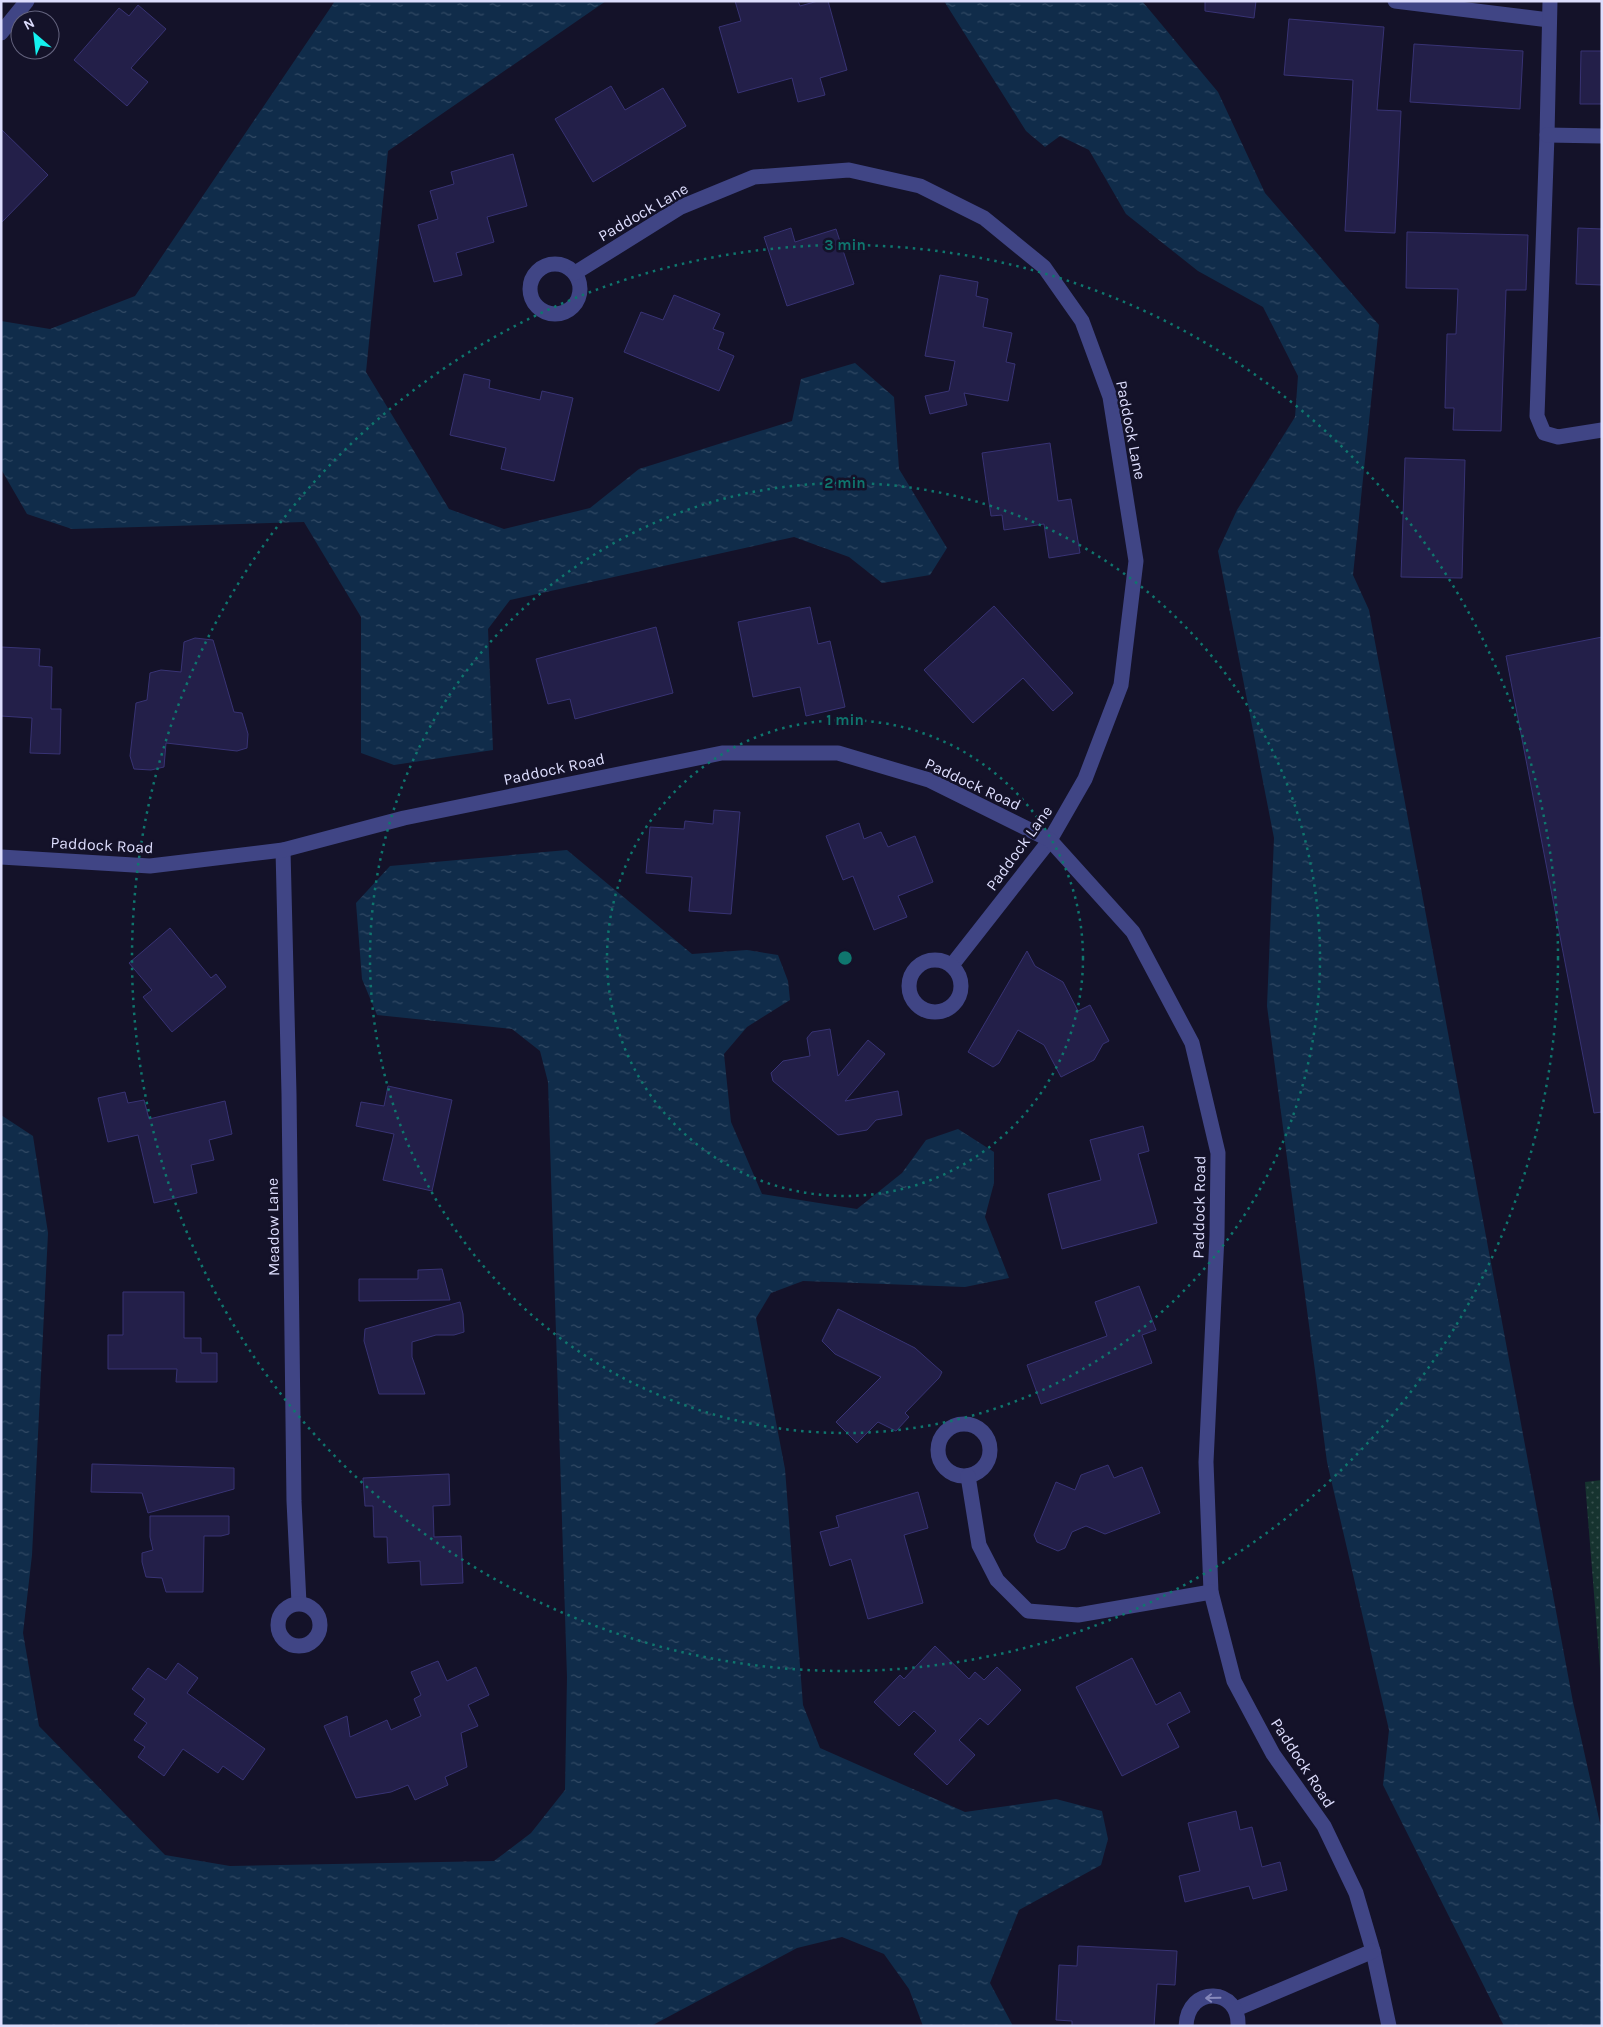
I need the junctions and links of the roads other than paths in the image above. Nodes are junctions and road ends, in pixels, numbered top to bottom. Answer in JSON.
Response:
{"nodes":[{"id":1,"x":27,"y":1,"type":"edge"},
{"id":2,"x":1395,"y":1,"type":"edge"},
{"id":3,"x":1550,"y":1,"type":"edge"},
{"id":4,"x":1549,"y":20,"type":"junction"},
{"id":5,"x":1,"y":33,"type":"edge"},
{"id":6,"x":1548,"y":136,"type":"junction"},
{"id":7,"x":1602,"y":136,"type":"edge"},
{"id":8,"x":575,"y":273,"type":"dead end"},
{"id":9,"x":1602,"y":430,"type":"edge"},
{"id":10,"x":1050,"y":840,"type":"junction"},
{"id":11,"x":283,"y":850,"type":"junction"},
{"id":12,"x":1,"y":857,"type":"edge"},
{"id":13,"x":952,"y":965,"type":"dead end"},
{"id":14,"x":968,"y":1476,"type":"dead end"},
{"id":15,"x":1211,"y":1592,"type":"junction"},
{"id":16,"x":299,"y":1603,"type":"dead end"},
{"id":17,"x":1372,"y":1950,"type":"junction"},
{"id":18,"x":1236,"y":2009,"type":"junction"},
{"id":19,"x":1186,"y":2026,"type":"edge"},
{"id":20,"x":1238,"y":2026,"type":"edge"},
{"id":21,"x":1390,"y":2026,"type":"edge"}],
"edges":[{"from":1,"to":5,"type":"street"},
{"from":2,"to":4,"type":"street"},
{"from":3,"to":4,"type":"street"},
{"from":4,"to":6,"type":"street"},
{"from":6,"to":7,"type":"street"},
{"from":6,"to":9,"type":"street"},
{"from":8,"to":10,"type":"street","name":"Paddock Lane"},
{"from":10,"to":11,"type":"street","name":"Paddock Road"},
{"from":10,"to":13,"type":"street","name":"Paddock Lane"},
{"from":10,"to":15,"type":"street","name":"Paddock Road"},
{"from":11,"to":12,"type":"street","name":"Paddock Road"},
{"from":11,"to":16,"type":"street","name":"Meadow Lane"},
{"from":14,"to":15,"type":"street"},
{"from":15,"to":17,"type":"street","name":"Paddock Road"},
{"from":17,"to":18,"type":"street"},
{"from":17,"to":21,"type":"street","name":"Paddock Road"},
{"from":18,"to":19,"type":"street","one_way":true},
{"from":18,"to":20,"type":"street"}]}
